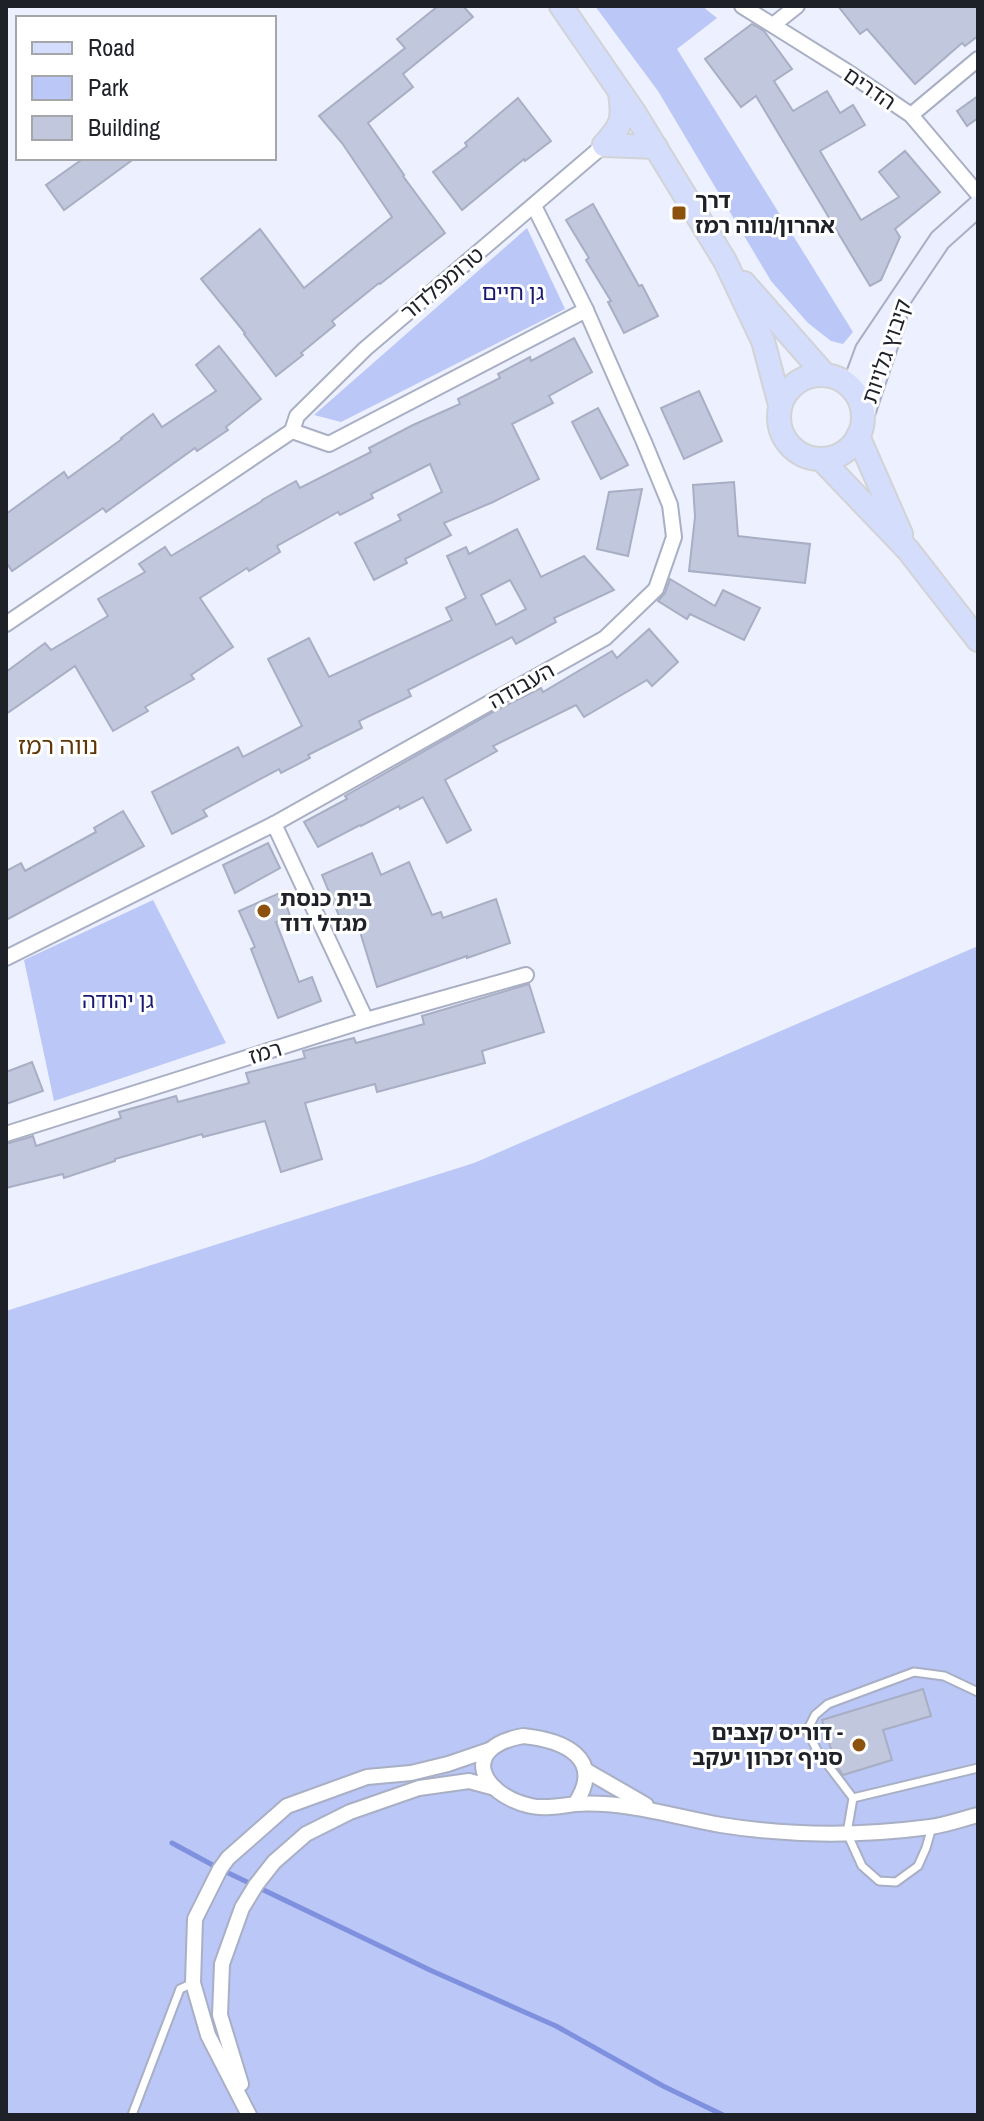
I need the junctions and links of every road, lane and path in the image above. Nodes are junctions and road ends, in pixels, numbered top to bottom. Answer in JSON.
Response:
{"nodes":[{"id":1,"x":561,"y":6,"type":"edge"},
{"id":2,"x":742,"y":6,"type":"edge"},
{"id":3,"x":797,"y":6,"type":"edge"},
{"id":4,"x":773,"y":25,"type":"junction"},
{"id":5,"x":978,"y":59,"type":"edge"},
{"id":6,"x":620,"y":91,"type":"junction"},
{"id":7,"x":911,"y":115,"type":"junction"},
{"id":8,"x":604,"y":145,"type":"junction"},
{"id":9,"x":656,"y":147,"type":"junction"},
{"id":10,"x":978,"y":194,"type":"edge"},
{"id":11,"x":534,"y":206,"type":"junction"},
{"id":12,"x":978,"y":206,"type":"edge"},
{"id":13,"x":725,"y":261,"type":"junction"},
{"id":14,"x":909,"y":285,"type":"junction"},
{"id":15,"x":586,"y":310,"type":"junction"},
{"id":16,"x":825,"y":375,"type":"junction"},
{"id":17,"x":852,"y":388,"type":"junction"},
{"id":18,"x":780,"y":405,"type":"junction"},
{"id":19,"x":860,"y":427,"type":"junction"},
{"id":20,"x":292,"y":431,"type":"junction"},
{"id":21,"x":821,"y":459,"type":"junction"},
{"id":22,"x":908,"y":550,"type":"junction"},
{"id":23,"x":6,"y":624,"type":"edge"},
{"id":24,"x":978,"y":640,"type":"edge"},
{"id":25,"x":274,"y":824,"type":"junction"},
{"id":26,"x":6,"y":958,"type":"edge"},
{"id":27,"x":526,"y":975,"type":"dead end"},
{"id":28,"x":366,"y":1020,"type":"junction"},
{"id":29,"x":6,"y":1134,"type":"edge"},
{"id":30,"x":978,"y":1692,"type":"edge"},
{"id":31,"x":489,"y":1750,"type":"junction"},
{"id":32,"x":978,"y":1768,"type":"edge"},
{"id":33,"x":587,"y":1771,"type":"junction"},
{"id":34,"x":495,"y":1788,"type":"junction"},
{"id":35,"x":853,"y":1798,"type":"junction"},
{"id":36,"x":575,"y":1804,"type":"junction"},
{"id":37,"x":654,"y":1810,"type":"junction"},
{"id":38,"x":978,"y":1815,"type":"edge"},
{"id":39,"x":932,"y":1827,"type":"junction"},
{"id":40,"x":847,"y":1833,"type":"junction"},
{"id":41,"x":193,"y":1983,"type":"junction"},
{"id":42,"x":132,"y":2115,"type":"edge"},
{"id":43,"x":250,"y":2115,"type":"edge"}],
"edges":[{"from":1,"to":6,"type":"main road"},
{"from":2,"to":4,"type":"street","name":"הדרים"},
{"from":3,"to":4,"type":"street"},
{"from":4,"to":7,"type":"street","name":"הדרים"},
{"from":5,"to":7,"type":"street"},
{"from":6,"to":8,"type":"main road"},
{"from":6,"to":9,"type":"main road"},
{"from":7,"to":10,"type":"street","name":"הדרים"},
{"from":8,"to":9,"type":"main road"},
{"from":8,"to":11,"type":"street","name":"טרומפלדור"},
{"from":9,"to":13,"type":"main road"},
{"from":11,"to":15,"type":"street","name":"העבודה"},
{"from":11,"to":20,"type":"street","name":"טרומפלדור"},
{"from":12,"to":14,"type":"street","name":"קיבוץ גלויות"},
{"from":13,"to":16,"type":"main road"},
{"from":13,"to":18,"type":"main road"},
{"from":14,"to":17,"type":"street","name":"קיבוץ גלויות"},
{"from":14,"to":19,"type":"street","name":"קיבוץ גלויות"},
{"from":15,"to":20,"type":"street"},
{"from":15,"to":25,"type":"street","name":"העבודה"},
{"from":16,"to":17,"type":"main road"},
{"from":16,"to":18,"type":"main road"},
{"from":17,"to":19,"type":"main road"},
{"from":18,"to":21,"type":"main road"},
{"from":19,"to":21,"type":"main road"},
{"from":19,"to":22,"type":"main road"},
{"from":20,"to":23,"type":"street","name":"טרומפלדור"},
{"from":21,"to":22,"type":"main road"},
{"from":22,"to":24,"type":"main road"},
{"from":25,"to":26,"type":"street","name":"העבודה"},
{"from":25,"to":28,"type":"street"},
{"from":27,"to":28,"type":"street","name":"רמז"},
{"from":28,"to":29,"type":"street","name":"רמז"},
{"from":30,"to":35,"type":"lane"},
{"from":31,"to":33,"type":"street"},
{"from":31,"to":34,"type":"street"},
{"from":31,"to":41,"type":"street"},
{"from":32,"to":35,"type":"lane"},
{"from":33,"to":36,"type":"street"},
{"from":33,"to":37,"type":"street"},
{"from":34,"to":36,"type":"street"},
{"from":34,"to":43,"type":"street"},
{"from":35,"to":40,"type":"lane"},
{"from":36,"to":37,"type":"street"},
{"from":37,"to":40,"type":"street"},
{"from":38,"to":39,"type":"street"},
{"from":39,"to":40,"type":"street"},
{"from":39,"to":40,"type":"lane"},
{"from":41,"to":42,"type":"lane"},
{"from":41,"to":43,"type":"street"}]}
